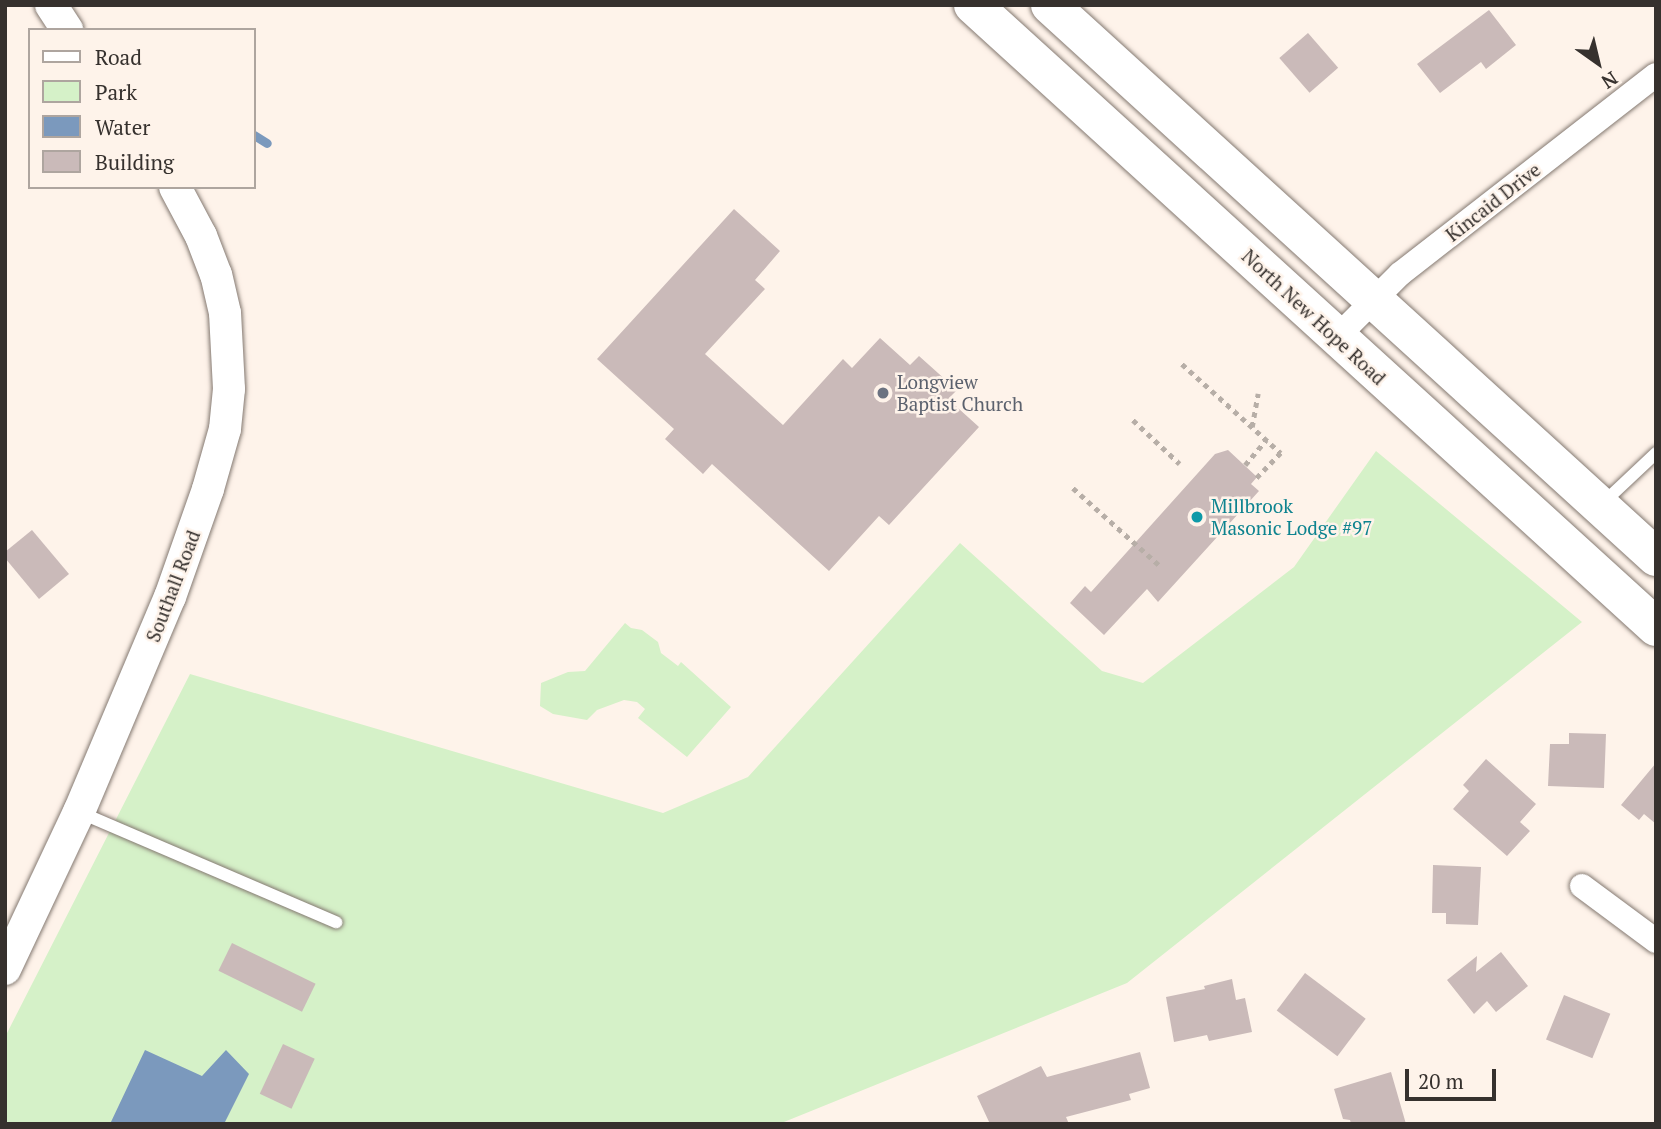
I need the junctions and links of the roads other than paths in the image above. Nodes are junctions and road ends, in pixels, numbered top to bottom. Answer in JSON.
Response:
{"nodes":[{"id":1,"x":51,"y":5,"type":"edge"},
{"id":2,"x":973,"y":5,"type":"edge"},
{"id":3,"x":1050,"y":5,"type":"edge"},
{"id":4,"x":67,"y":28,"type":"edge"},
{"id":5,"x":1656,"y":75,"type":"edge"},
{"id":6,"x":176,"y":189,"type":"edge"},
{"id":7,"x":1374,"y":299,"type":"junction"},
{"id":8,"x":1336,"y":337,"type":"junction"},
{"id":9,"x":1656,"y":453,"type":"edge"},
{"id":10,"x":1600,"y":506,"type":"junction"},
{"id":11,"x":1656,"y":557,"type":"edge"},
{"id":12,"x":1656,"y":627,"type":"edge"},
{"id":13,"x":79,"y":812,"type":"junction"},
{"id":14,"x":1582,"y":886,"type":"dead end"},
{"id":15,"x":336,"y":922,"type":"dead end"},
{"id":16,"x":1656,"y":941,"type":"edge"},
{"id":17,"x":5,"y":969,"type":"edge"}],
"edges":[{"from":1,"to":4,"type":"street"},
{"from":2,"to":8,"type":"main road","name":"North New Hope Road"},
{"from":3,"to":7,"type":"main road"},
{"from":5,"to":7,"type":"street","name":"Kincaid Drive"},
{"from":6,"to":13,"type":"street","name":"Southall Road"},
{"from":7,"to":8,"type":"street","name":"Kincaid Drive"},
{"from":7,"to":10,"type":"main road"},
{"from":8,"to":12,"type":"main road","name":"North New Hope Road"},
{"from":9,"to":10,"type":"lane"},
{"from":10,"to":11,"type":"main road"},
{"from":13,"to":15,"type":"lane"},
{"from":13,"to":17,"type":"street","name":"Southall Road"},
{"from":14,"to":16,"type":"street"}]}
